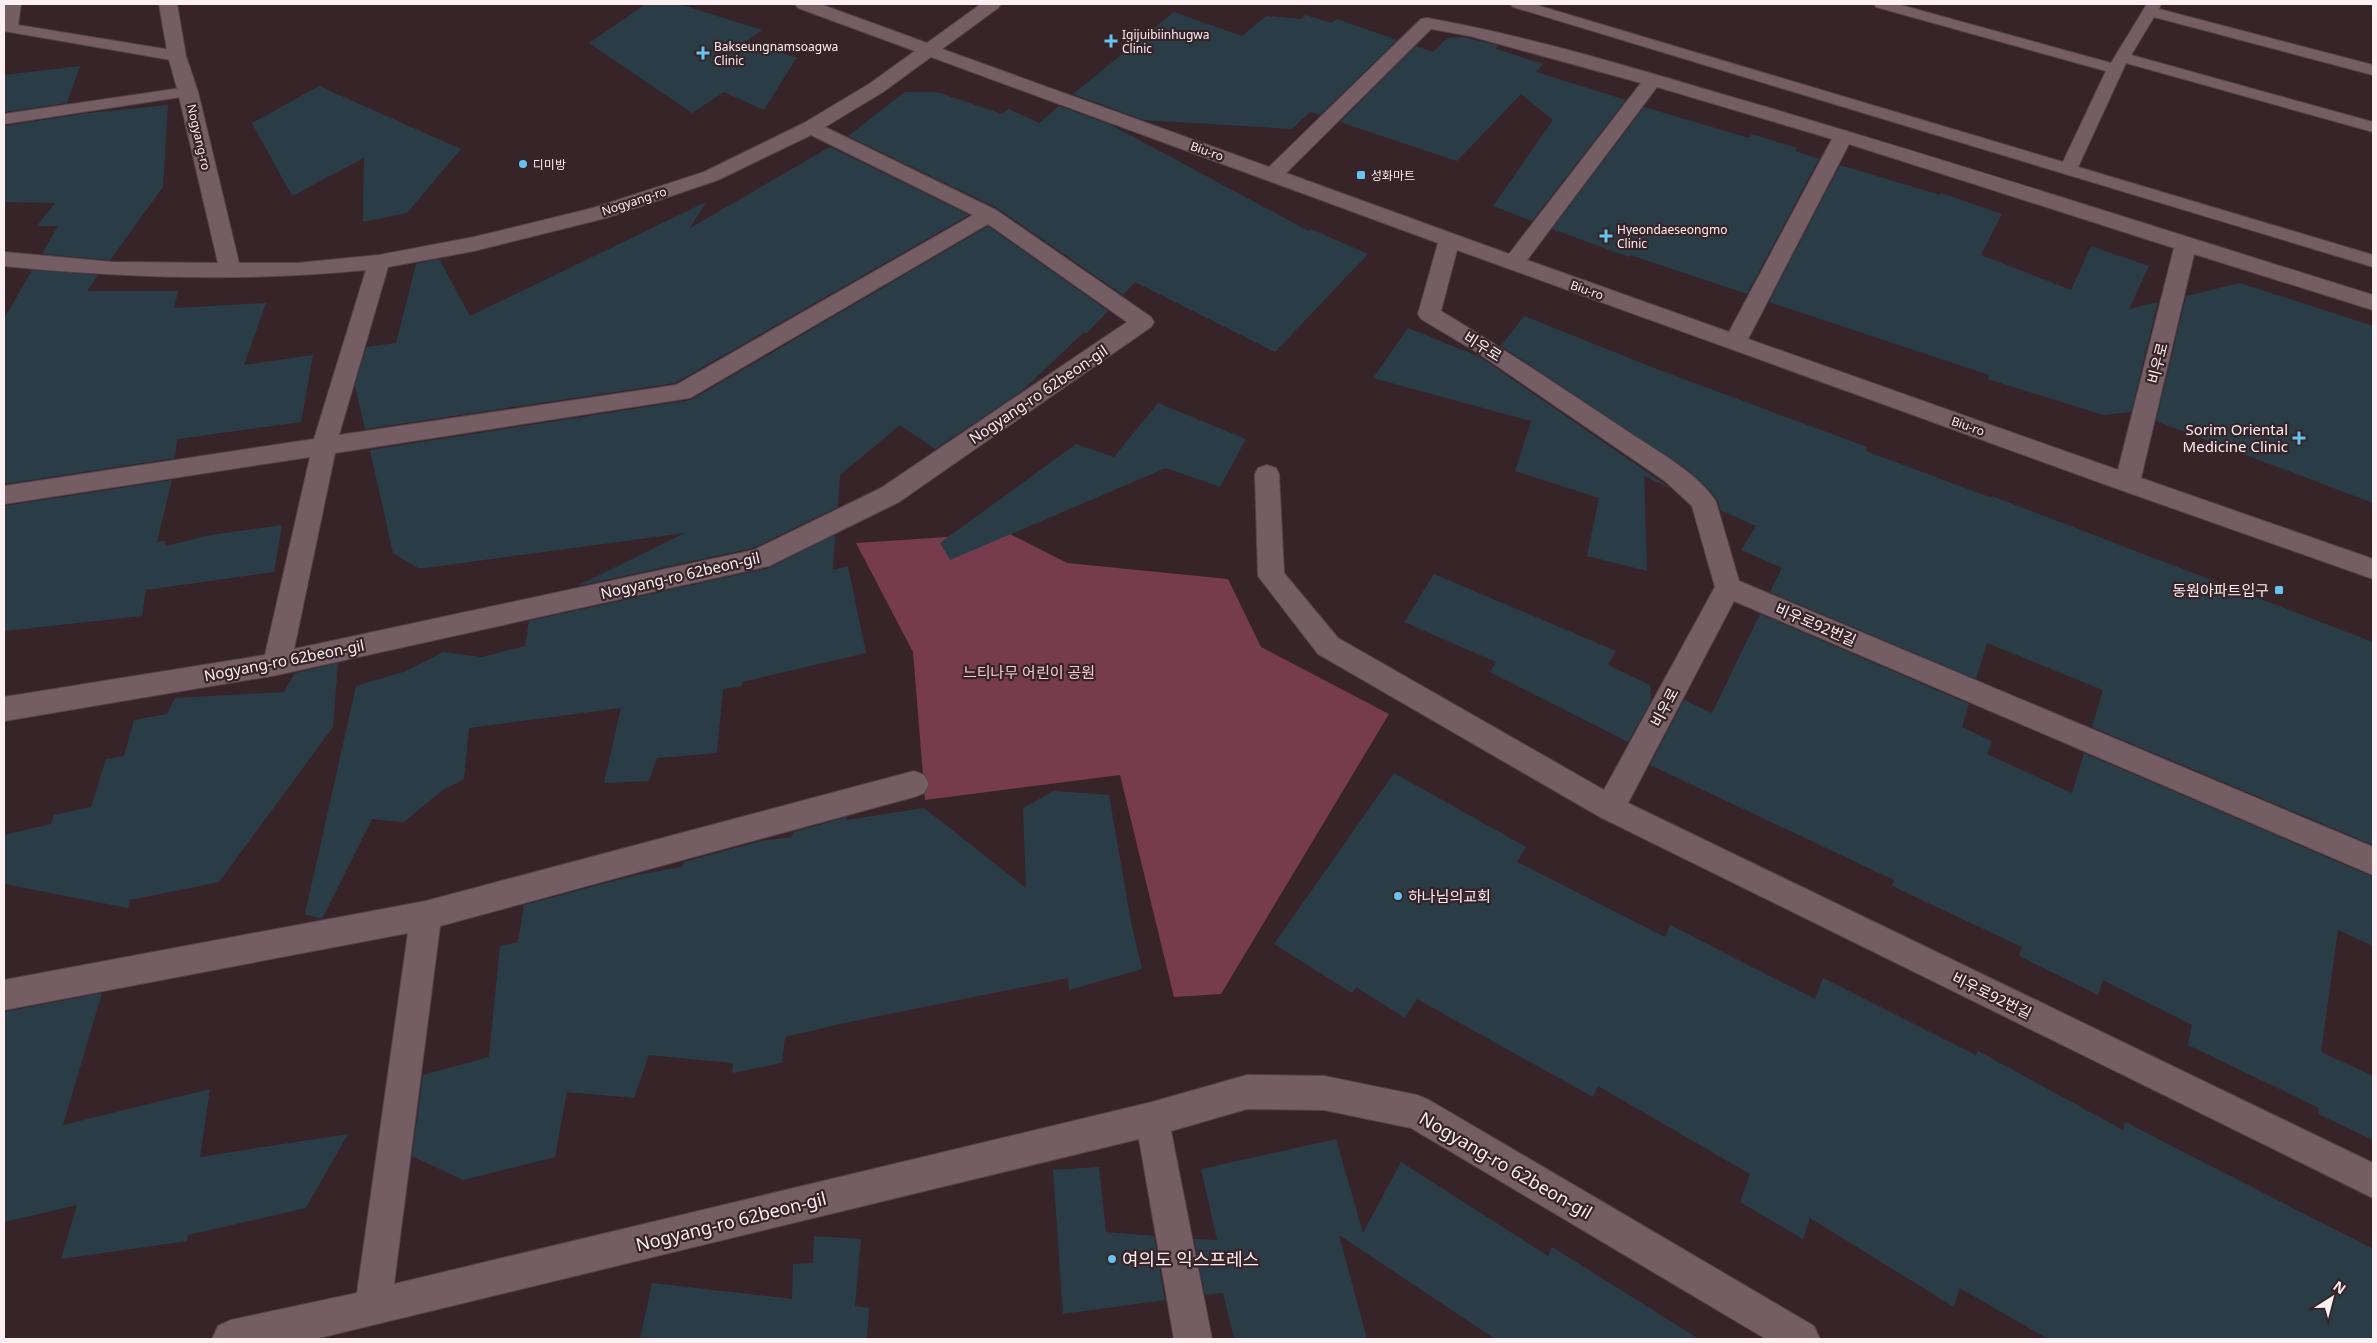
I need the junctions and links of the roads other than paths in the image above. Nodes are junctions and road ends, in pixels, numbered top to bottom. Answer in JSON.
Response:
{"nodes":[{"id":1,"x":13,"y":4,"type":"edge"},
{"id":2,"x":168,"y":4,"type":"edge"},
{"id":3,"x":804,"y":4,"type":"edge"},
{"id":4,"x":992,"y":4,"type":"edge"},
{"id":5,"x":1518,"y":4,"type":"edge"},
{"id":6,"x":1881,"y":4,"type":"edge"},
{"id":7,"x":2152,"y":8,"type":"edge"},
{"id":8,"x":928,"y":49,"type":"junction"},
{"id":9,"x":177,"y":56,"type":"junction"},
{"id":10,"x":2118,"y":63,"type":"junction"},
{"id":11,"x":2373,"y":70,"type":"edge"},
{"id":12,"x":1653,"y":80,"type":"junction"},
{"id":13,"x":188,"y":92,"type":"junction"},
{"id":14,"x":4,"y":119,"type":"edge"},
{"id":15,"x":810,"y":127,"type":"junction"},
{"id":16,"x":2373,"y":127,"type":"edge"},
{"id":17,"x":1843,"y":136,"type":"junction"},
{"id":18,"x":2068,"y":170,"type":"junction"},
{"id":19,"x":1274,"y":175,"type":"junction"},
{"id":20,"x":989,"y":215,"type":"junction"},
{"id":21,"x":1449,"y":242,"type":"junction"},
{"id":22,"x":2186,"y":243,"type":"junction"},
{"id":23,"x":4,"y":259,"type":"edge"},
{"id":24,"x":2373,"y":261,"type":"edge"},
{"id":25,"x":379,"y":262,"type":"junction"},
{"id":26,"x":1513,"y":263,"type":"junction"},
{"id":27,"x":230,"y":270,"type":"junction"},
{"id":28,"x":2373,"y":303,"type":"edge"},
{"id":29,"x":1735,"y":343,"type":"junction"},
{"id":30,"x":324,"y":448,"type":"junction"},
{"id":31,"x":1267,"y":474,"type":"dead end"},
{"id":32,"x":2127,"y":482,"type":"junction"},
{"id":33,"x":4,"y":495,"type":"edge"},
{"id":34,"x":2373,"y":569,"type":"edge"},
{"id":35,"x":1728,"y":587,"type":"junction"},
{"id":36,"x":277,"y":664,"type":"junction"},
{"id":37,"x":4,"y":709,"type":"edge"},
{"id":38,"x":914,"y":784,"type":"dead end"},
{"id":39,"x":1610,"y":808,"type":"junction"},
{"id":40,"x":2373,"y":861,"type":"edge"},
{"id":41,"x":426,"y":915,"type":"junction"},
{"id":42,"x":4,"y":995,"type":"edge"},
{"id":43,"x":1152,"y":1118,"type":"junction"},
{"id":44,"x":2373,"y":1181,"type":"edge"},
{"id":45,"x":373,"y":1308,"type":"junction"},
{"id":46,"x":308,"y":1330,"type":"edge"},
{"id":47,"x":1782,"y":1334,"type":"edge"},
{"id":48,"x":230,"y":1339,"type":"edge"},
{"id":49,"x":1193,"y":1339,"type":"edge"}],
"edges":[{"from":1,"to":9,"type":"lane"},
{"from":2,"to":9,"type":"street","name":"Nogyang-ro"},
{"from":3,"to":8,"type":"street","name":"Biu-ro"},
{"from":4,"to":8,"type":"street","name":"Nogyang-ro"},
{"from":5,"to":18,"type":"lane"},
{"from":6,"to":10,"type":"lane"},
{"from":7,"to":10,"type":"lane"},
{"from":7,"to":11,"type":"lane"},
{"from":8,"to":15,"type":"street","name":"Nogyang-ro"},
{"from":8,"to":19,"type":"street","name":"Biu-ro"},
{"from":9,"to":13,"type":"street","name":"Nogyang-ro"},
{"from":10,"to":16,"type":"lane"},
{"from":10,"to":18,"type":"lane"},
{"from":12,"to":17,"type":"street"},
{"from":12,"to":19,"type":"street"},
{"from":12,"to":26,"type":"street"},
{"from":13,"to":14,"type":"lane"},
{"from":13,"to":27,"type":"street","name":"Nogyang-ro"},
{"from":15,"to":20,"type":"street","name":"Nogyang-ro 62beon-gil"},
{"from":15,"to":25,"type":"street","name":"Nogyang-ro"},
{"from":17,"to":22,"type":"street"},
{"from":17,"to":29,"type":"street"},
{"from":18,"to":24,"type":"lane"},
{"from":19,"to":21,"type":"street","name":"Biu-ro"},
{"from":20,"to":30,"type":"street"},
{"from":20,"to":36,"type":"street","name":"Nogyang-ro 62beon-gil"},
{"from":21,"to":26,"type":"street","name":"Biu-ro"},
{"from":21,"to":35,"type":"street","name":"비우로"},
{"from":22,"to":28,"type":"street"},
{"from":22,"to":32,"type":"street","name":"비우로"},
{"from":23,"to":27,"type":"street","name":"Nogyang-ro"},
{"from":25,"to":27,"type":"street","name":"Nogyang-ro"},
{"from":25,"to":30,"type":"street"},
{"from":26,"to":29,"type":"street","name":"Biu-ro"},
{"from":29,"to":32,"type":"street","name":"Biu-ro"},
{"from":30,"to":33,"type":"street"},
{"from":30,"to":36,"type":"street"},
{"from":31,"to":39,"type":"street"},
{"from":32,"to":34,"type":"street","name":"Biu-ro"},
{"from":35,"to":39,"type":"street","name":"비우로"},
{"from":35,"to":40,"type":"street","name":"비우로92번길"},
{"from":36,"to":37,"type":"street","name":"Nogyang-ro 62beon-gil"},
{"from":38,"to":41,"type":"street"},
{"from":39,"to":44,"type":"street","name":"비우로92번길"},
{"from":41,"to":42,"type":"street"},
{"from":41,"to":45,"type":"street"},
{"from":43,"to":45,"type":"street","name":"Nogyang-ro 62beon-gil"},
{"from":43,"to":47,"type":"street","name":"Nogyang-ro 62beon-gil"},
{"from":43,"to":49,"type":"street"},
{"from":45,"to":46,"type":"street","name":"Nogyang-ro 62beon-gil"},
{"from":46,"to":48,"type":"street","name":"Nogyang-ro 62beon-gil"}]}
